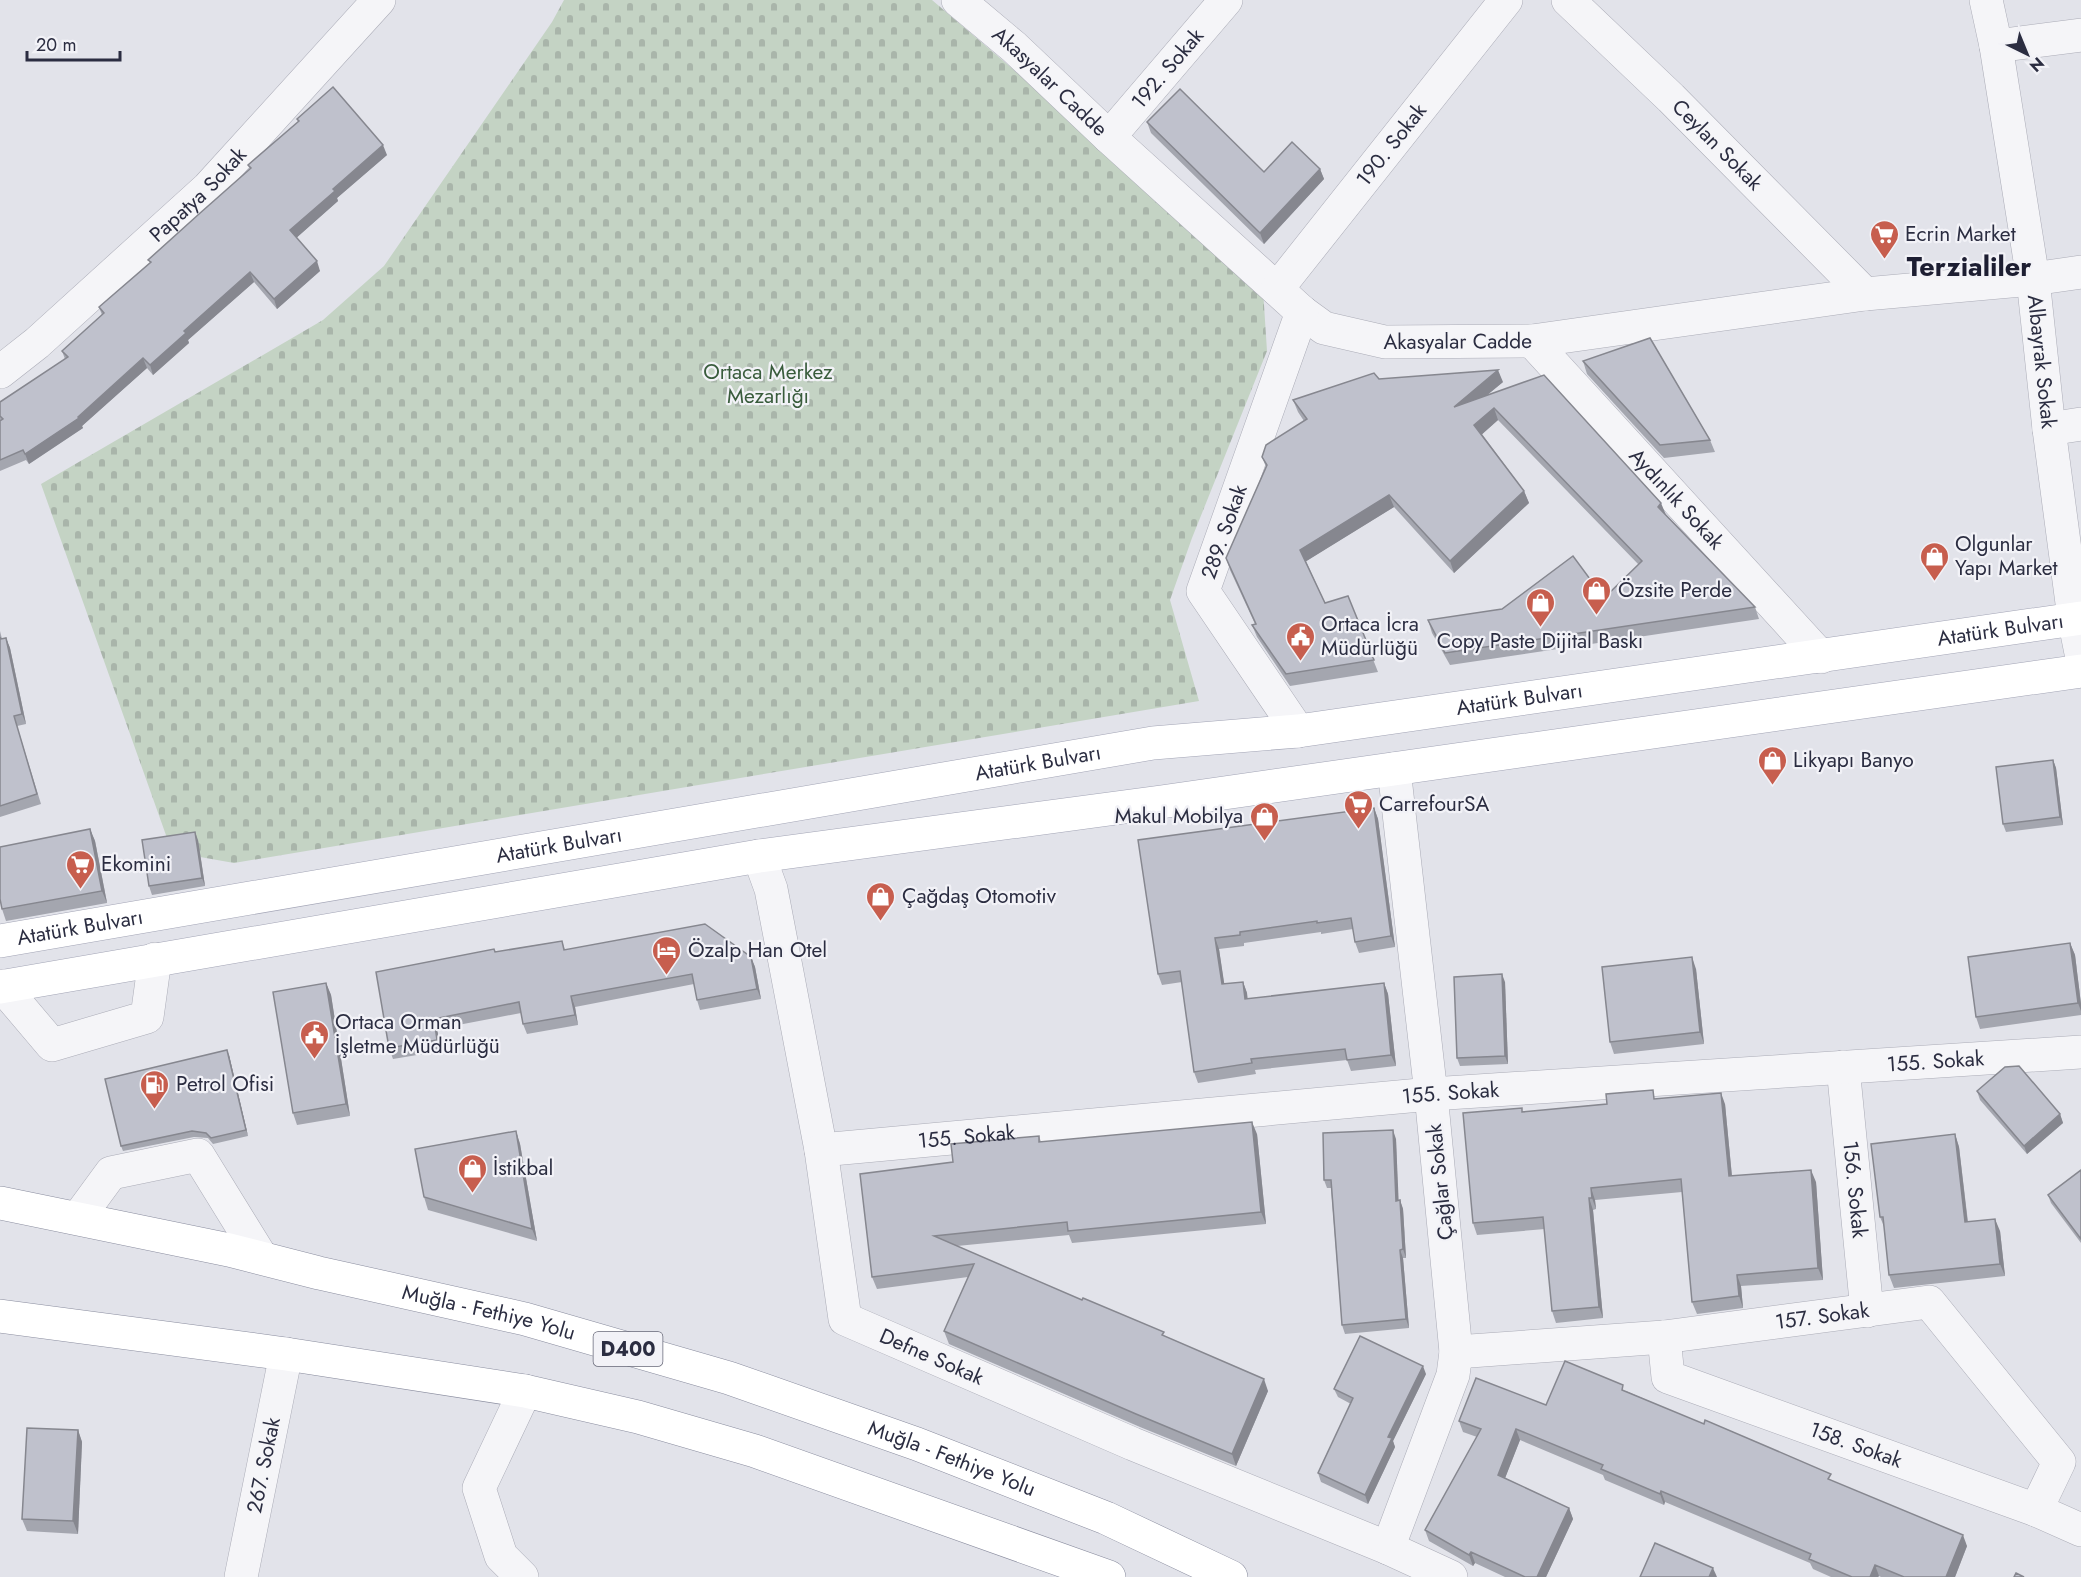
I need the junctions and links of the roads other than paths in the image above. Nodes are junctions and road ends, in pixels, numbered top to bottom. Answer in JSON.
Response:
{"nodes":[{"id":1,"x":379,"y":0,"type":"edge"},
{"id":2,"x":958,"y":0,"type":"edge"},
{"id":3,"x":1226,"y":0,"type":"edge"},
{"id":4,"x":1506,"y":0,"type":"edge"},
{"id":5,"x":1568,"y":0,"type":"edge"},
{"id":6,"x":1986,"y":0,"type":"edge"},
{"id":7,"x":2081,"y":35,"type":"edge"},
{"id":8,"x":1996,"y":46,"type":"junction"},
{"id":9,"x":1109,"y":137,"type":"junction"},
{"id":10,"x":2081,"y":272,"type":"edge"},
{"id":11,"x":2033,"y":279,"type":"junction"},
{"id":12,"x":1277,"y":289,"type":"junction"},
{"id":13,"x":1865,"y":294,"type":"junction"},
{"id":14,"x":1302,"y":312,"type":"junction"},
{"id":15,"x":1532,"y":341,"type":"junction"},
{"id":16,"x":0,"y":372,"type":"edge"},
{"id":17,"x":2081,"y":424,"type":"edge"},
{"id":18,"x":2049,"y":429,"type":"junction"},
{"id":19,"x":2078,"y":618,"type":"edge"},
{"id":20,"x":2081,"y":653,"type":"edge"},
{"id":21,"x":1821,"y":657,"type":"junction"},
{"id":22,"x":2081,"y":671,"type":"edge"},
{"id":23,"x":1298,"y":731,"type":"junction"},
{"id":24,"x":1394,"y":769,"type":"junction"},
{"id":25,"x":759,"y":856,"type":"junction"},
{"id":26,"x":0,"y":941,"type":"edge"},
{"id":27,"x":155,"y":959,"type":"junction"},
{"id":28,"x":1,"y":986,"type":"edge"},
{"id":29,"x":2081,"y":1052,"type":"edge"},
{"id":30,"x":1843,"y":1067,"type":"junction"},
{"id":31,"x":1431,"y":1094,"type":"junction"},
{"id":32,"x":821,"y":1150,"type":"junction"},
{"id":33,"x":0,"y":1203,"type":"edge"},
{"id":34,"x":78,"y":1218,"type":"junction"},
{"id":35,"x":261,"y":1257,"type":"junction"},
{"id":36,"x":1867,"y":1311,"type":"junction"},
{"id":37,"x":0,"y":1316,"type":"edge"},
{"id":38,"x":1664,"y":1337,"type":"junction"},
{"id":39,"x":1456,"y":1352,"type":"junction"},
{"id":40,"x":286,"y":1353,"type":"junction"},
{"id":41,"x":525,"y":1391,"type":"junction"},
{"id":42,"x":2036,"y":1510,"type":"junction"},
{"id":43,"x":2081,"y":1530,"type":"edge"},
{"id":44,"x":1388,"y":1548,"type":"junction"},
{"id":45,"x":505,"y":1570,"type":"edge"},
{"id":46,"x":241,"y":1577,"type":"edge"},
{"id":47,"x":1109,"y":1577,"type":"edge"},
{"id":48,"x":1231,"y":1577,"type":"edge"},
{"id":49,"x":1451,"y":1577,"type":"edge"}],
"edges":[{"from":1,"to":16,"type":"street","name":"Papatya Sokak"},
{"from":2,"to":9,"type":"street","name":"Akasyalar Cadde"},
{"from":3,"to":9,"type":"street","name":"192. Sokak"},
{"from":4,"to":12,"type":"street","name":"190. Sokak"},
{"from":5,"to":13,"type":"street","name":"Ceylan Sokak"},
{"from":6,"to":8,"type":"street","name":"Albayrak Sokak"},
{"from":7,"to":8,"type":"street"},
{"from":8,"to":11,"type":"street","name":"Albayrak Sokak"},
{"from":9,"to":12,"type":"street","name":"Akasyalar Cadde"},
{"from":10,"to":11,"type":"street","name":"Akasyalar Cadde"},
{"from":11,"to":13,"type":"street","name":"Akasyalar Cadde"},
{"from":11,"to":18,"type":"street","name":"Albayrak Sokak"},
{"from":12,"to":14,"type":"street","name":"Akasyalar Cadde"},
{"from":13,"to":15,"type":"street","name":"Akasyalar Cadde"},
{"from":14,"to":15,"type":"street","name":"Akasyalar Cadde"},
{"from":14,"to":23,"type":"street","name":"289. Sokak"},
{"from":15,"to":21,"type":"street","name":"Aydınlık Sokak"},
{"from":17,"to":18,"type":"street"},
{"from":18,"to":19,"type":"street","name":"Albayrak Sokak"},
{"from":19,"to":20,"type":"street","name":"Albayrak Sokak"},
{"from":19,"to":21,"type":"main road","name":"Atatürk Bulvarı"},
{"from":21,"to":23,"type":"main road","name":"Atatürk Bulvarı"},
{"from":22,"to":24,"type":"main road"},
{"from":23,"to":26,"type":"main road","name":"Atatürk Bulvarı"},
{"from":24,"to":25,"type":"main road"},
{"from":24,"to":31,"type":"street","name":"Çağlar Sokak"},
{"from":25,"to":27,"type":"main road"},
{"from":25,"to":32,"type":"street","name":"Defne Sokak"},
{"from":27,"to":28,"type":"main road"},
{"from":27,"to":28,"type":"street"},
{"from":29,"to":30,"type":"street","name":"155. Sokak"},
{"from":30,"to":31,"type":"street","name":"155. Sokak"},
{"from":30,"to":36,"type":"street","name":"156. Sokak"},
{"from":31,"to":32,"type":"street","name":"155. Sokak"},
{"from":31,"to":39,"type":"street","name":"Çağlar Sokak"},
{"from":32,"to":44,"type":"street","name":"Defne Sokak"},
{"from":33,"to":34,"type":"main road","name":"Muğla - Fethiye Yolu","number":"D400"},
{"from":34,"to":35,"type":"main road","name":"Muğla - Fethiye Yolu","number":"D400"},
{"from":34,"to":35,"type":"street"},
{"from":35,"to":48,"type":"main road","name":"Muğla - Fethiye Yolu","number":"D400"},
{"from":36,"to":38,"type":"street","name":"157. Sokak"},
{"from":36,"to":42,"type":"street","name":"157. Sokak"},
{"from":37,"to":40,"type":"main road"},
{"from":38,"to":39,"type":"street","name":"157. Sokak"},
{"from":38,"to":42,"type":"street","name":"158. Sokak"},
{"from":39,"to":44,"type":"street","name":"Çağlar Sokak"},
{"from":40,"to":41,"type":"main road"},
{"from":40,"to":46,"type":"street","name":"267. Sokak"},
{"from":41,"to":45,"type":"street"},
{"from":41,"to":47,"type":"main road"},
{"from":42,"to":43,"type":"street","name":"158. Sokak"},
{"from":44,"to":49,"type":"street","name":"Defne Sokak"}]}
